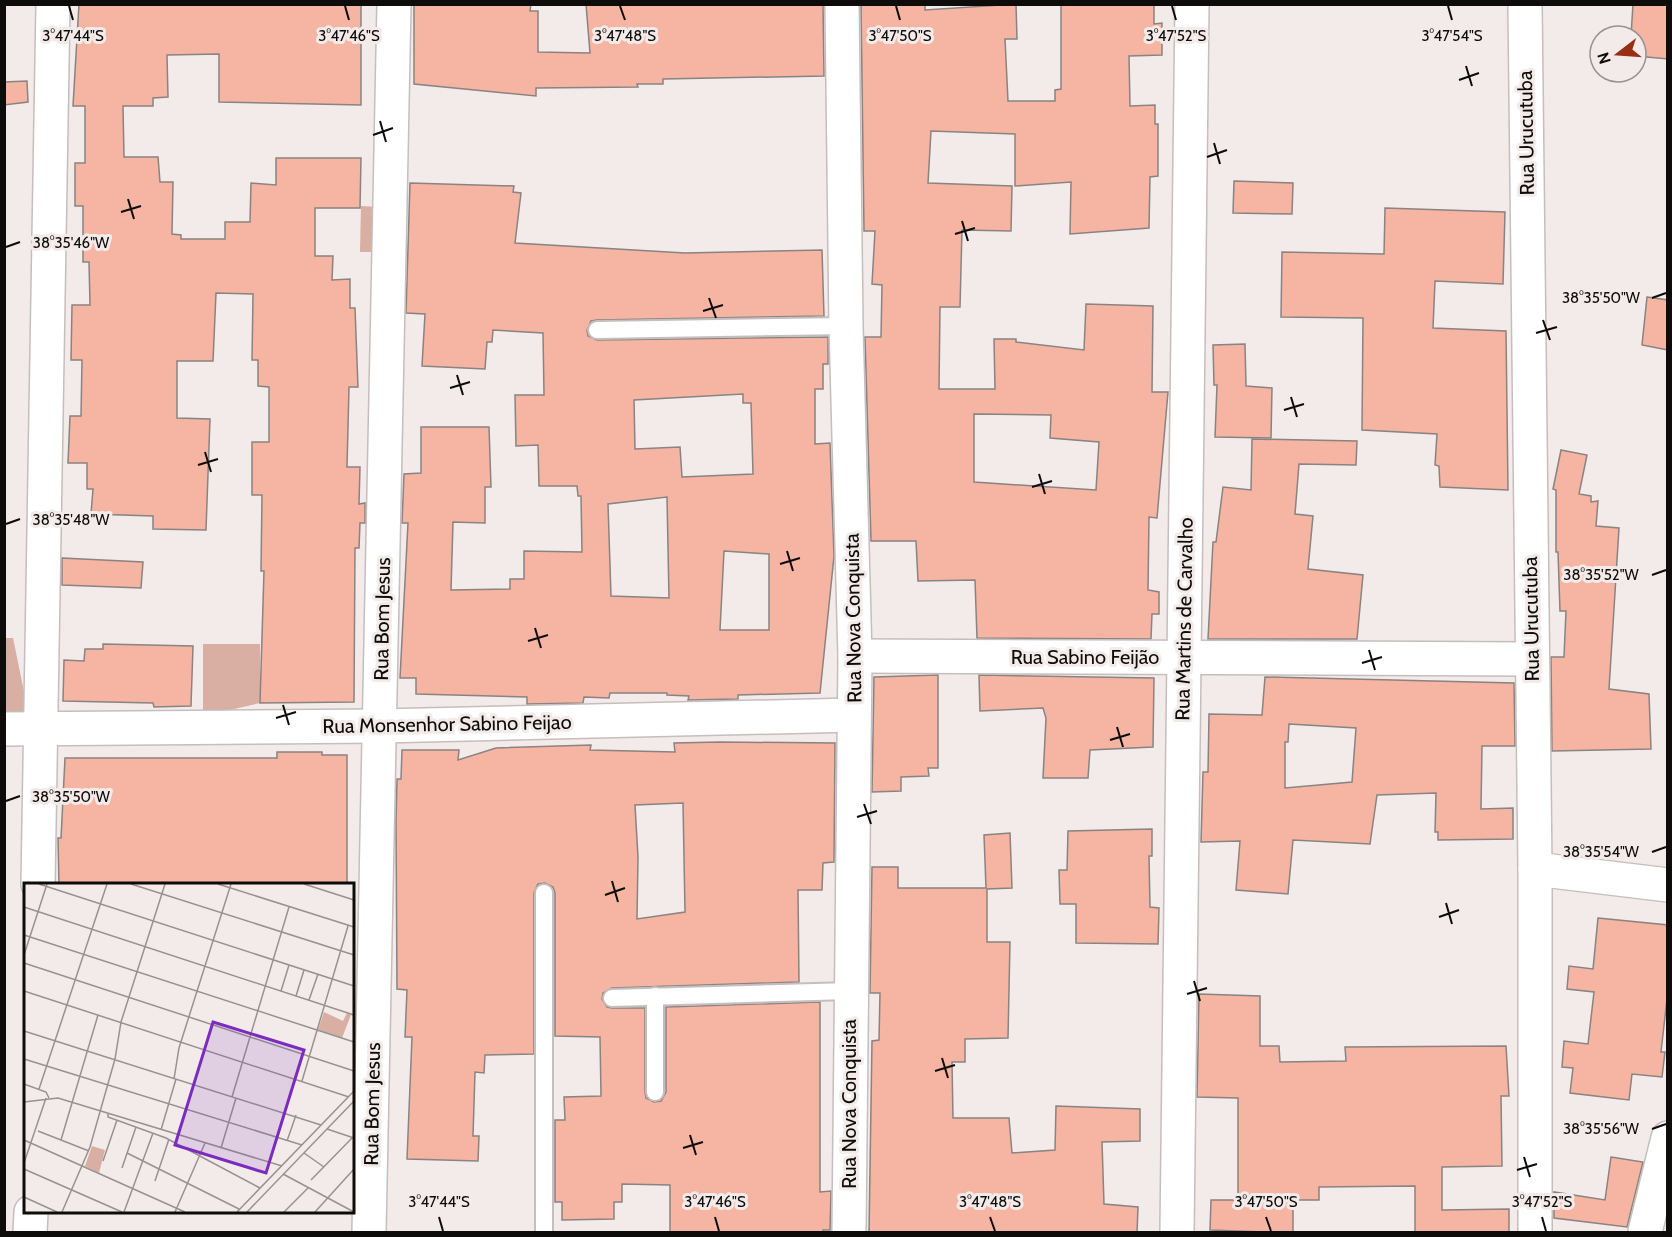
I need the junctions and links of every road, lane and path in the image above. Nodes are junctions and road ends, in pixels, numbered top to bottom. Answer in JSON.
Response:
{"nodes":[{"id":1,"x":53,"y":4,"type":"edge"},
{"id":2,"x":394,"y":4,"type":"edge"},
{"id":3,"x":842,"y":4,"type":"edge"},
{"id":4,"x":1192,"y":4,"type":"edge"},
{"id":5,"x":1525,"y":4,"type":"edge"},
{"id":6,"x":846,"y":326,"type":"junction"},
{"id":7,"x":597,"y":330,"type":"dead end"},
{"id":8,"x":855,"y":656,"type":"junction"},
{"id":9,"x":1184,"y":658,"type":"junction"},
{"id":10,"x":1531,"y":659,"type":"junction"},
{"id":11,"x":854,"y":715,"type":"junction"},
{"id":12,"x":381,"y":726,"type":"junction"},
{"id":13,"x":4,"y":729,"type":"edge"},
{"id":14,"x":41,"y":729,"type":"junction"},
{"id":15,"x":1535,"y":869,"type":"junction"},
{"id":16,"x":38,"y":883,"type":"edge"},
{"id":17,"x":1668,"y":885,"type":"edge"},
{"id":18,"x":544,"y":893,"type":"dead end"},
{"id":19,"x":850,"y":991,"type":"junction"},
{"id":20,"x":655,"y":996,"type":"junction"},
{"id":21,"x":612,"y":998,"type":"dead end"},
{"id":22,"x":655,"y":1092,"type":"dead end"},
{"id":23,"x":1668,"y":1138,"type":"edge"},
{"id":24,"x":31,"y":1213,"type":"edge"},
{"id":25,"x":30,"y":1233,"type":"edge"},
{"id":26,"x":369,"y":1233,"type":"edge"},
{"id":27,"x":544,"y":1233,"type":"edge"},
{"id":28,"x":849,"y":1233,"type":"edge"},
{"id":29,"x":1177,"y":1233,"type":"edge"},
{"id":30,"x":1535,"y":1233,"type":"edge"},
{"id":31,"x":1645,"y":1233,"type":"edge"}],
"edges":[{"from":1,"to":14,"type":"street"},
{"from":2,"to":12,"type":"street","name":"Rua Bom Jesus"},
{"from":3,"to":6,"type":"street","name":"Rua Nova Conquista"},
{"from":4,"to":9,"type":"street","name":"Rua Martins de Carvalho"},
{"from":5,"to":10,"type":"street","name":"Rua Urucutuba"},
{"from":6,"to":7,"type":"lane"},
{"from":6,"to":8,"type":"street","name":"Rua Nova Conquista"},
{"from":8,"to":9,"type":"street","name":"Rua Sabino Feijão"},
{"from":8,"to":11,"type":"street","name":"Rua Nova Conquista"},
{"from":9,"to":10,"type":"street","name":"Rua Sabino Feijão"},
{"from":9,"to":29,"type":"street","name":"Rua Martins de Carvalho"},
{"from":10,"to":15,"type":"street","name":"Rua Urucutuba"},
{"from":11,"to":12,"type":"street","name":"Rua Monsenhor Sabino Feijao"},
{"from":11,"to":19,"type":"street","name":"Rua Nova Conquista"},
{"from":12,"to":14,"type":"street","name":"Rua Monsenhor Sabino Feijao"},
{"from":12,"to":26,"type":"street","name":"Rua Bom Jesus"},
{"from":13,"to":14,"type":"street","name":"Rua Monsenhor Sabino Feijao"},
{"from":14,"to":16,"type":"street"},
{"from":15,"to":17,"type":"street"},
{"from":15,"to":30,"type":"street","name":"Rua Urucutuba"},
{"from":18,"to":27,"type":"lane"},
{"from":19,"to":20,"type":"lane"},
{"from":19,"to":28,"type":"street","name":"Rua Nova Conquista"},
{"from":20,"to":21,"type":"lane"},
{"from":20,"to":22,"type":"lane"},
{"from":23,"to":31,"type":"street"},
{"from":24,"to":25,"type":"street"}]}
